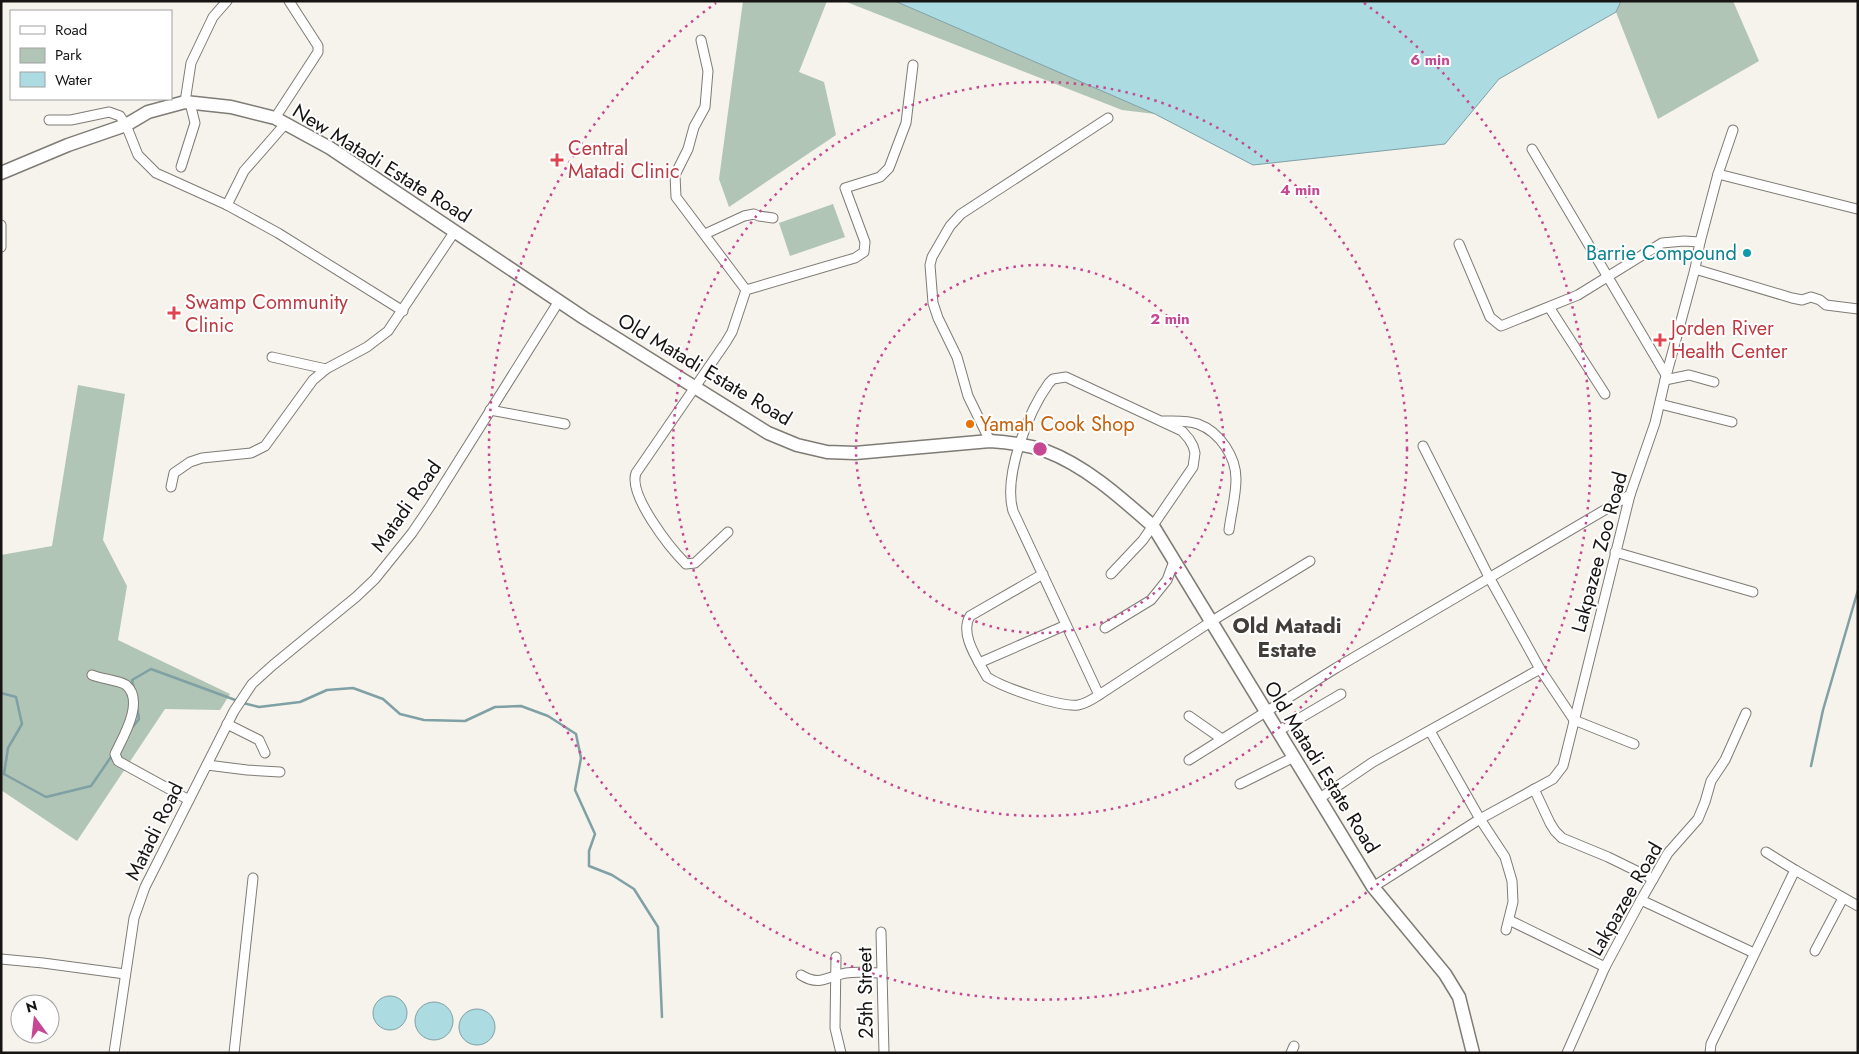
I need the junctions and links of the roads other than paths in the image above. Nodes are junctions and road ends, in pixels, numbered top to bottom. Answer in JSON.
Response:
{"nodes":[{"id":1,"x":227,"y":1,"type":"edge"},
{"id":2,"x":289,"y":1,"type":"edge"},
{"id":3,"x":701,"y":40,"type":"dead end"},
{"id":4,"x":913,"y":65,"type":"dead end"},
{"id":5,"x":187,"y":102,"type":"junction"},
{"id":6,"x":1108,"y":118,"type":"dead end"},
{"id":7,"x":48,"y":120,"type":"dead end"},
{"id":8,"x":280,"y":121,"type":"junction"},
{"id":9,"x":126,"y":125,"type":"junction"},
{"id":10,"x":1733,"y":130,"type":"dead end"},
{"id":11,"x":1532,"y":149,"type":"dead end"},
{"id":12,"x":180,"y":167,"type":"dead end"},
{"id":13,"x":1,"y":173,"type":"edge"},
{"id":14,"x":1718,"y":174,"type":"junction"},
{"id":15,"x":227,"y":205,"type":"junction"},
{"id":16,"x":1856,"y":208,"type":"dead end"},
{"id":17,"x":773,"y":218,"type":"dead end"},
{"id":18,"x":1,"y":226,"type":"edge"},
{"id":19,"x":455,"y":231,"type":"junction"},
{"id":20,"x":704,"y":234,"type":"junction"},
{"id":21,"x":1700,"y":242,"type":"junction"},
{"id":22,"x":1459,"y":244,"type":"dead end"},
{"id":23,"x":1,"y":247,"type":"edge"},
{"id":24,"x":1695,"y":269,"type":"junction"},
{"id":25,"x":1609,"y":277,"type":"junction"},
{"id":26,"x":746,"y":290,"type":"junction"},
{"id":27,"x":559,"y":301,"type":"junction"},
{"id":28,"x":1550,"y":307,"type":"junction"},
{"id":29,"x":1858,"y":308,"type":"edge"},
{"id":30,"x":403,"y":311,"type":"junction"},
{"id":31,"x":272,"y":357,"type":"dead end"},
{"id":32,"x":326,"y":369,"type":"junction"},
{"id":33,"x":1666,"y":377,"type":"junction"},
{"id":34,"x":1714,"y":382,"type":"dead end"},
{"id":35,"x":694,"y":387,"type":"junction"},
{"id":36,"x":1605,"y":394,"type":"dead end"},
{"id":37,"x":1660,"y":404,"type":"junction"},
{"id":38,"x":490,"y":410,"type":"junction"},
{"id":39,"x":1161,"y":421,"type":"junction"},
{"id":40,"x":1732,"y":422,"type":"dead end"},
{"id":41,"x":565,"y":424,"type":"dead end"},
{"id":42,"x":990,"y":441,"type":"junction"},
{"id":43,"x":1018,"y":444,"type":"junction"},
{"id":44,"x":1423,"y":446,"type":"dead end"},
{"id":45,"x":170,"y":487,"type":"dead end"},
{"id":46,"x":1630,"y":495,"type":"junction"},
{"id":47,"x":1153,"y":526,"type":"junction"},
{"id":48,"x":1229,"y":530,"type":"dead end"},
{"id":49,"x":728,"y":532,"type":"dead end"},
{"id":50,"x":1615,"y":552,"type":"junction"},
{"id":51,"x":1174,"y":561,"type":"junction"},
{"id":52,"x":1310,"y":561,"type":"dead end"},
{"id":53,"x":1042,"y":574,"type":"junction"},
{"id":54,"x":1111,"y":574,"type":"dead end"},
{"id":55,"x":1489,"y":577,"type":"junction"},
{"id":56,"x":1753,"y":592,"type":"dead end"},
{"id":57,"x":1212,"y":621,"type":"junction"},
{"id":58,"x":1066,"y":625,"type":"junction"},
{"id":59,"x":1105,"y":628,"type":"dead end"},
{"id":60,"x":979,"y":663,"type":"junction"},
{"id":61,"x":1540,"y":670,"type":"junction"},
{"id":62,"x":92,"y":675,"type":"dead end"},
{"id":63,"x":1341,"y":694,"type":"dead end"},
{"id":64,"x":1099,"y":695,"type":"junction"},
{"id":65,"x":1265,"y":711,"type":"junction"},
{"id":66,"x":1746,"y":713,"type":"dead end"},
{"id":67,"x":1189,"y":716,"type":"dead end"},
{"id":68,"x":1574,"y":720,"type":"junction"},
{"id":69,"x":227,"y":724,"type":"junction"},
{"id":70,"x":1278,"y":731,"type":"junction"},
{"id":71,"x":1430,"y":731,"type":"junction"},
{"id":72,"x":1222,"y":738,"type":"junction"},
{"id":73,"x":1634,"y":744,"type":"dead end"},
{"id":74,"x":265,"y":753,"type":"dead end"},
{"id":75,"x":1294,"y":758,"type":"junction"},
{"id":76,"x":1189,"y":760,"type":"dead end"},
{"id":77,"x":207,"y":765,"type":"junction"},
{"id":78,"x":280,"y":772,"type":"dead end"},
{"id":79,"x":1240,"y":784,"type":"dead end"},
{"id":80,"x":1534,"y":789,"type":"junction"},
{"id":81,"x":1320,"y":798,"type":"junction"},
{"id":82,"x":189,"y":800,"type":"junction"},
{"id":83,"x":1480,"y":819,"type":"junction"},
{"id":84,"x":1766,"y":852,"type":"dead end"},
{"id":85,"x":1795,"y":870,"type":"junction"},
{"id":86,"x":253,"y":878,"type":"dead end"},
{"id":87,"x":1653,"y":879,"type":"junction"},
{"id":88,"x":1373,"y":887,"type":"junction"},
{"id":89,"x":1843,"y":898,"type":"junction"},
{"id":90,"x":1641,"y":900,"type":"junction"},
{"id":91,"x":1858,"y":906,"type":"edge"},
{"id":92,"x":1509,"y":920,"type":"junction"},
{"id":93,"x":1506,"y":930,"type":"dead end"},
{"id":94,"x":881,"y":932,"type":"dead end"},
{"id":95,"x":1815,"y":951,"type":"dead end"},
{"id":96,"x":1754,"y":952,"type":"junction"},
{"id":97,"x":836,"y":957,"type":"dead end"},
{"id":98,"x":1,"y":960,"type":"edge"},
{"id":99,"x":1605,"y":968,"type":"junction"},
{"id":100,"x":882,"y":973,"type":"junction"},
{"id":101,"x":124,"y":974,"type":"junction"},
{"id":102,"x":801,"y":975,"type":"dead end"},
{"id":103,"x":835,"y":977,"type":"junction"},
{"id":104,"x":114,"y":1053,"type":"edge"},
{"id":105,"x":234,"y":1053,"type":"edge"},
{"id":106,"x":841,"y":1053,"type":"edge"},
{"id":107,"x":884,"y":1053,"type":"edge"},
{"id":108,"x":1473,"y":1053,"type":"edge"},
{"id":109,"x":1567,"y":1053,"type":"edge"},
{"id":110,"x":1710,"y":1053,"type":"edge"}],
"edges":[{"from":1,"to":5,"type":"street"},
{"from":2,"to":8,"type":"street"},
{"from":3,"to":20,"type":"street"},
{"from":4,"to":26,"type":"street"},
{"from":5,"to":8,"type":"street","name":"New Matadi Estate Road"},
{"from":5,"to":9,"type":"street","name":"New Matadi Estate Road"},
{"from":5,"to":12,"type":"street"},
{"from":6,"to":42,"type":"street"},
{"from":7,"to":9,"type":"street"},
{"from":8,"to":15,"type":"street"},
{"from":8,"to":19,"type":"street","name":"New Matadi Estate Road"},
{"from":9,"to":13,"type":"street","name":"New Matadi Estate Road"},
{"from":9,"to":15,"type":"street"},
{"from":10,"to":14,"type":"street","name":"Lakpazee Zoo Road"},
{"from":11,"to":25,"type":"street"},
{"from":14,"to":16,"type":"street"},
{"from":14,"to":21,"type":"street","name":"Lakpazee Zoo Road"},
{"from":15,"to":30,"type":"street"},
{"from":17,"to":20,"type":"street"},
{"from":18,"to":23,"type":"street"},
{"from":19,"to":27,"type":"street","name":"New Matadi Estate Road"},
{"from":19,"to":30,"type":"street"},
{"from":20,"to":26,"type":"street"},
{"from":21,"to":24,"type":"street","name":"Lakpazee Zoo Road"},
{"from":21,"to":25,"type":"street"},
{"from":22,"to":28,"type":"street"},
{"from":24,"to":29,"type":"street"},
{"from":24,"to":33,"type":"street","name":"Lakpazee Zoo Road"},
{"from":25,"to":28,"type":"street"},
{"from":25,"to":33,"type":"street"},
{"from":26,"to":35,"type":"street"},
{"from":27,"to":35,"type":"street","name":"Old Matadi Estate Road"},
{"from":27,"to":38,"type":"street","name":"Matadi Road"},
{"from":28,"to":36,"type":"street"},
{"from":30,"to":32,"type":"street"},
{"from":31,"to":32,"type":"street"},
{"from":32,"to":45,"type":"street"},
{"from":33,"to":34,"type":"street"},
{"from":33,"to":37,"type":"street","name":"Lakpazee Zoo Road"},
{"from":35,"to":42,"type":"street","name":"Old Matadi Estate Road"},
{"from":35,"to":49,"type":"street"},
{"from":37,"to":40,"type":"street"},
{"from":37,"to":46,"type":"street","name":"Lakpazee Zoo Road"},
{"from":38,"to":41,"type":"street"},
{"from":38,"to":69,"type":"street","name":"Matadi Road"},
{"from":39,"to":43,"type":"street"},
{"from":39,"to":47,"type":"street"},
{"from":39,"to":48,"type":"street"},
{"from":42,"to":43,"type":"street","name":"Old Matadi Estate Road"},
{"from":43,"to":47,"type":"street","name":"Old Matadi Estate Road"},
{"from":43,"to":53,"type":"street"},
{"from":44,"to":55,"type":"street"},
{"from":46,"to":50,"type":"street","name":"Lakpazee Zoo Road"},
{"from":46,"to":55,"type":"street"},
{"from":47,"to":51,"type":"street","name":"Old Matadi Estate Road"},
{"from":47,"to":54,"type":"street"},
{"from":50,"to":56,"type":"street"},
{"from":50,"to":68,"type":"street","name":"Lakpazee Zoo Road"},
{"from":51,"to":57,"type":"street","name":"Old Matadi Estate Road"},
{"from":51,"to":59,"type":"street"},
{"from":52,"to":57,"type":"street"},
{"from":53,"to":58,"type":"street"},
{"from":53,"to":60,"type":"street"},
{"from":55,"to":61,"type":"street"},
{"from":55,"to":65,"type":"street"},
{"from":57,"to":64,"type":"street"},
{"from":57,"to":65,"type":"street","name":"Old Matadi Estate Road"},
{"from":58,"to":60,"type":"street"},
{"from":58,"to":64,"type":"street"},
{"from":60,"to":64,"type":"street"},
{"from":61,"to":68,"type":"street"},
{"from":61,"to":71,"type":"street"},
{"from":62,"to":82,"type":"street"},
{"from":63,"to":70,"type":"street"},
{"from":65,"to":70,"type":"street","name":"Old Matadi Estate Road"},
{"from":65,"to":72,"type":"street"},
{"from":66,"to":87,"type":"street","name":"Lakpazee Road"},
{"from":67,"to":72,"type":"street"},
{"from":68,"to":73,"type":"street"},
{"from":68,"to":80,"type":"street","name":"Lakpazee Zoo Road"},
{"from":69,"to":74,"type":"street"},
{"from":69,"to":77,"type":"street","name":"Matadi Road"},
{"from":70,"to":75,"type":"street","name":"Old Matadi Estate Road"},
{"from":71,"to":81,"type":"street"},
{"from":71,"to":83,"type":"street"},
{"from":72,"to":76,"type":"street"},
{"from":75,"to":79,"type":"street"},
{"from":75,"to":81,"type":"street","name":"Old Matadi Estate Road"},
{"from":77,"to":78,"type":"street"},
{"from":77,"to":82,"type":"street","name":"Matadi Road"},
{"from":80,"to":83,"type":"street","name":"Lakpazee Zoo Road"},
{"from":80,"to":87,"type":"street"},
{"from":81,"to":88,"type":"street","name":"Old Matadi Estate Road"},
{"from":82,"to":101,"type":"street","name":"Matadi Road"},
{"from":83,"to":88,"type":"street","name":"Lakpazee Zoo Road"},
{"from":83,"to":92,"type":"street"},
{"from":84,"to":85,"type":"street"},
{"from":85,"to":89,"type":"street"},
{"from":85,"to":96,"type":"street"},
{"from":86,"to":105,"type":"street"},
{"from":87,"to":90,"type":"street","name":"Lakpazee Road"},
{"from":88,"to":108,"type":"street","name":"Old Matadi Estate Road"},
{"from":89,"to":91,"type":"street"},
{"from":89,"to":95,"type":"street"},
{"from":90,"to":96,"type":"street"},
{"from":90,"to":99,"type":"street","name":"Lakpazee Road"},
{"from":92,"to":93,"type":"street"},
{"from":92,"to":99,"type":"street"},
{"from":94,"to":100,"type":"street","name":"25th Street"},
{"from":96,"to":110,"type":"street"},
{"from":97,"to":103,"type":"street"},
{"from":98,"to":101,"type":"street"},
{"from":99,"to":109,"type":"street","name":"Lakpazee Road"},
{"from":100,"to":103,"type":"street"},
{"from":100,"to":107,"type":"street","name":"25th Street"},
{"from":101,"to":104,"type":"street","name":"Matadi Road"},
{"from":102,"to":103,"type":"street"},
{"from":103,"to":106,"type":"street"}]}
